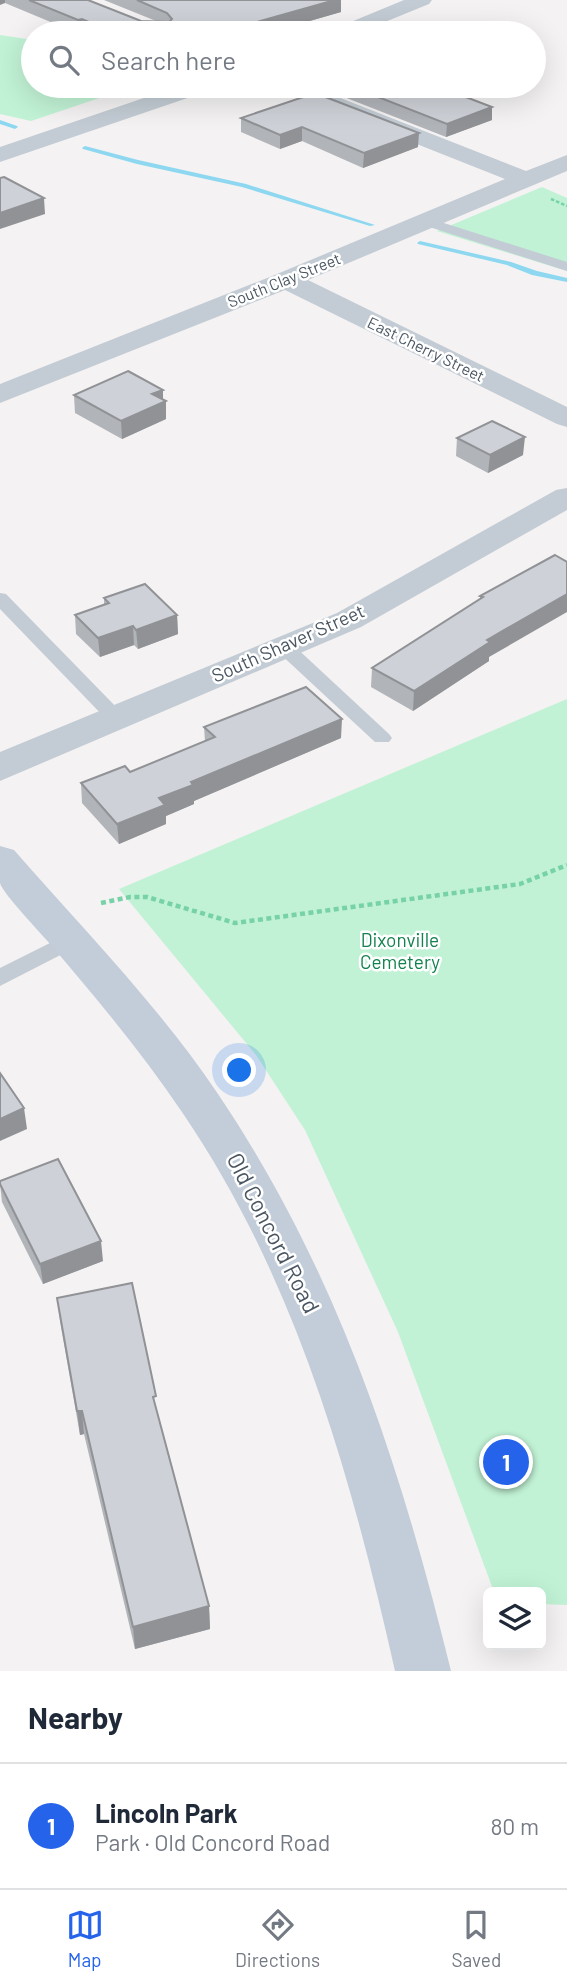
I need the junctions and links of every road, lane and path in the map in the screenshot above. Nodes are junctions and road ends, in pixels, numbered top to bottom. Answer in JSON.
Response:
{"nodes":[{"id":1,"x":422,"y":0,"type":"edge"},
{"id":2,"x":360,"y":2,"type":"edge"},
{"id":3,"x":396,"y":12,"type":"junction"},
{"id":4,"x":372,"y":21,"type":"edge"},
{"id":5,"x":165,"y":98,"type":"edge"},
{"id":6,"x":320,"y":98,"type":"edge"},
{"id":7,"x":0,"y":155,"type":"edge"},
{"id":8,"x":567,"y":162,"type":"edge"},
{"id":9,"x":525,"y":179,"type":"junction"},
{"id":10,"x":425,"y":221,"type":"junction"},
{"id":11,"x":567,"y":267,"type":"edge"},
{"id":12,"x":286,"y":280,"type":"junction"},
{"id":13,"x":0,"y":394,"type":"edge"},
{"id":14,"x":567,"y":418,"type":"edge"},
{"id":15,"x":564,"y":502,"type":"edge"},
{"id":16,"x":0,"y":598,"type":"edge"},
{"id":17,"x":284,"y":647,"type":"junction"},
{"id":18,"x":115,"y":717,"type":"junction"},
{"id":19,"x":382,"y":738,"type":"dead end"},
{"id":20,"x":0,"y":769,"type":"edge"},
{"id":21,"x":0,"y":859,"type":"edge"},
{"id":22,"x":567,"y":865,"type":"edge"},
{"id":23,"x":86,"y":922,"type":"junction"},
{"id":24,"x":0,"y":978,"type":"edge"},
{"id":25,"x":423,"y":1671,"type":"edge"}],
"edges":[{"from":1,"to":3,"type":"street"},
{"from":2,"to":3,"type":"street"},
{"from":3,"to":4,"type":"street"},
{"from":5,"to":7,"type":"street"},
{"from":6,"to":9,"type":"street"},
{"from":8,"to":9,"type":"street","name":"South Clay Street"},
{"from":9,"to":10,"type":"street","name":"South Clay Street"},
{"from":10,"to":11,"type":"lane"},
{"from":10,"to":12,"type":"street","name":"South Clay Street"},
{"from":12,"to":13,"type":"street","name":"South Clay Street"},
{"from":12,"to":14,"type":"street","name":"East Cherry Street"},
{"from":15,"to":17,"type":"street","name":"South Shaver Street"},
{"from":16,"to":18,"type":"lane"},
{"from":17,"to":18,"type":"street","name":"South Shaver Street"},
{"from":17,"to":19,"type":"lane"},
{"from":18,"to":20,"type":"street","name":"South Shaver Street"},
{"from":21,"to":23,"type":"main road","name":"Old Concord Road"},
{"from":22,"to":23,"type":"path"},
{"from":23,"to":24,"type":"lane"},
{"from":23,"to":25,"type":"main road","name":"Old Concord Road"}]}
